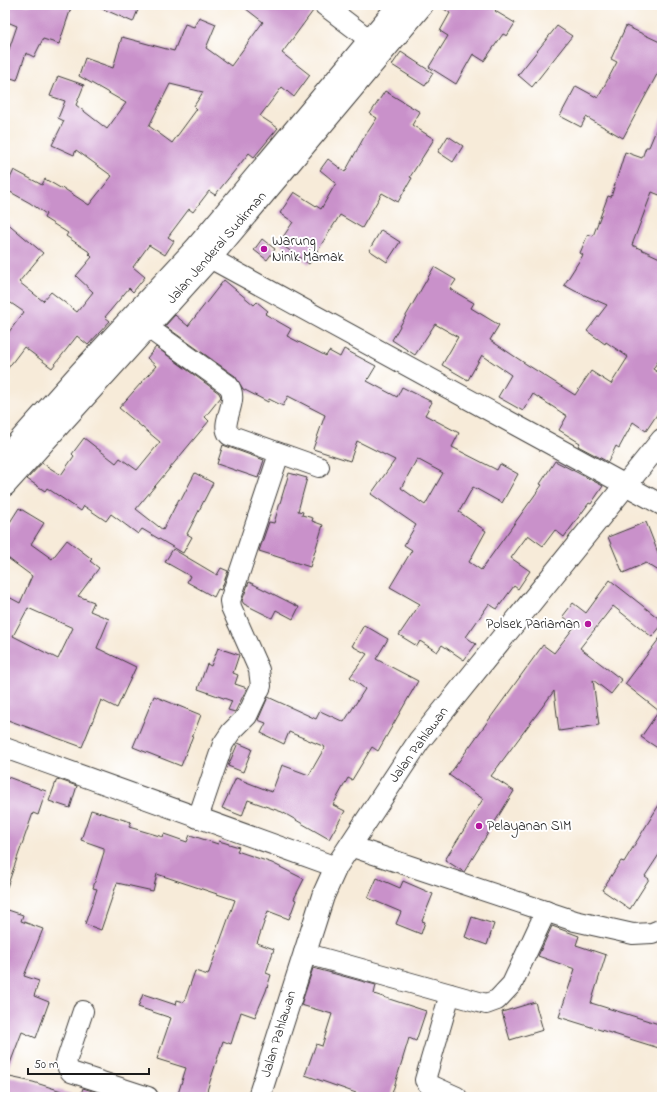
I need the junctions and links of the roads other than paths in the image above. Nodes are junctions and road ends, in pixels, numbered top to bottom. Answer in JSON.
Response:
{"nodes":[{"id":1,"x":324,"y":5,"type":"edge"},
{"id":2,"x":399,"y":5,"type":"edge"},
{"id":3,"x":422,"y":5,"type":"edge"},
{"id":4,"x":377,"y":46,"type":"junction"},
{"id":5,"x":210,"y":258,"type":"junction"},
{"id":6,"x":147,"y":327,"type":"junction"},
{"id":7,"x":87,"y":379,"type":"junction"},
{"id":8,"x":662,"y":440,"type":"edge"},
{"id":9,"x":279,"y":454,"type":"junction"},
{"id":10,"x":5,"y":457,"type":"edge"},
{"id":11,"x":319,"y":467,"type":"dead end"},
{"id":12,"x":626,"y":484,"type":"junction"},
{"id":13,"x":5,"y":485,"type":"edge"},
{"id":14,"x":662,"y":505,"type":"edge"},
{"id":15,"x":5,"y":748,"type":"edge"},
{"id":16,"x":198,"y":818,"type":"junction"},
{"id":17,"x":350,"y":846,"type":"junction"},
{"id":18,"x":336,"y":867,"type":"junction"},
{"id":19,"x":546,"y":911,"type":"junction"},
{"id":20,"x":662,"y":929,"type":"edge"},
{"id":21,"x":304,"y":952,"type":"junction"},
{"id":22,"x":450,"y":994,"type":"junction"},
{"id":23,"x":83,"y":1011,"type":"dead end"},
{"id":24,"x":148,"y":1097,"type":"edge"},
{"id":25,"x":259,"y":1097,"type":"edge"},
{"id":26,"x":457,"y":1097,"type":"edge"}],
"edges":[{"from":1,"to":4,"type":"street"},
{"from":2,"to":4,"type":"main road","name":"Jalan Jenderal Sudirman"},
{"from":3,"to":4,"type":"main road","name":"Jalan Jenderal Sudirman"},
{"from":4,"to":5,"type":"main road","name":"Jalan Jenderal Sudirman"},
{"from":4,"to":7,"type":"main road","name":"Jalan Jenderal Sudirman"},
{"from":5,"to":6,"type":"main road","name":"Jalan Jenderal Sudirman"},
{"from":5,"to":12,"type":"street"},
{"from":6,"to":7,"type":"main road","name":"Jalan Jenderal Sudirman"},
{"from":6,"to":9,"type":"street"},
{"from":7,"to":10,"type":"main road","name":"Jalan Jenderal Sudirman"},
{"from":7,"to":13,"type":"main road","name":"Jalan Jenderal Sudirman"},
{"from":8,"to":12,"type":"main road","name":"Jalan Pahlawan"},
{"from":9,"to":11,"type":"street"},
{"from":9,"to":16,"type":"street"},
{"from":12,"to":14,"type":"street"},
{"from":12,"to":17,"type":"main road","name":"Jalan Pahlawan"},
{"from":15,"to":16,"type":"street"},
{"from":16,"to":18,"type":"street"},
{"from":17,"to":18,"type":"main road","name":"Jalan Pahlawan"},
{"from":17,"to":19,"type":"street"},
{"from":18,"to":21,"type":"main road","name":"Jalan Pahlawan"},
{"from":19,"to":20,"type":"street"},
{"from":19,"to":22,"type":"street"},
{"from":21,"to":22,"type":"street"},
{"from":21,"to":25,"type":"main road","name":"Jalan Pahlawan"},
{"from":22,"to":26,"type":"street"},
{"from":23,"to":24,"type":"street"}]}
